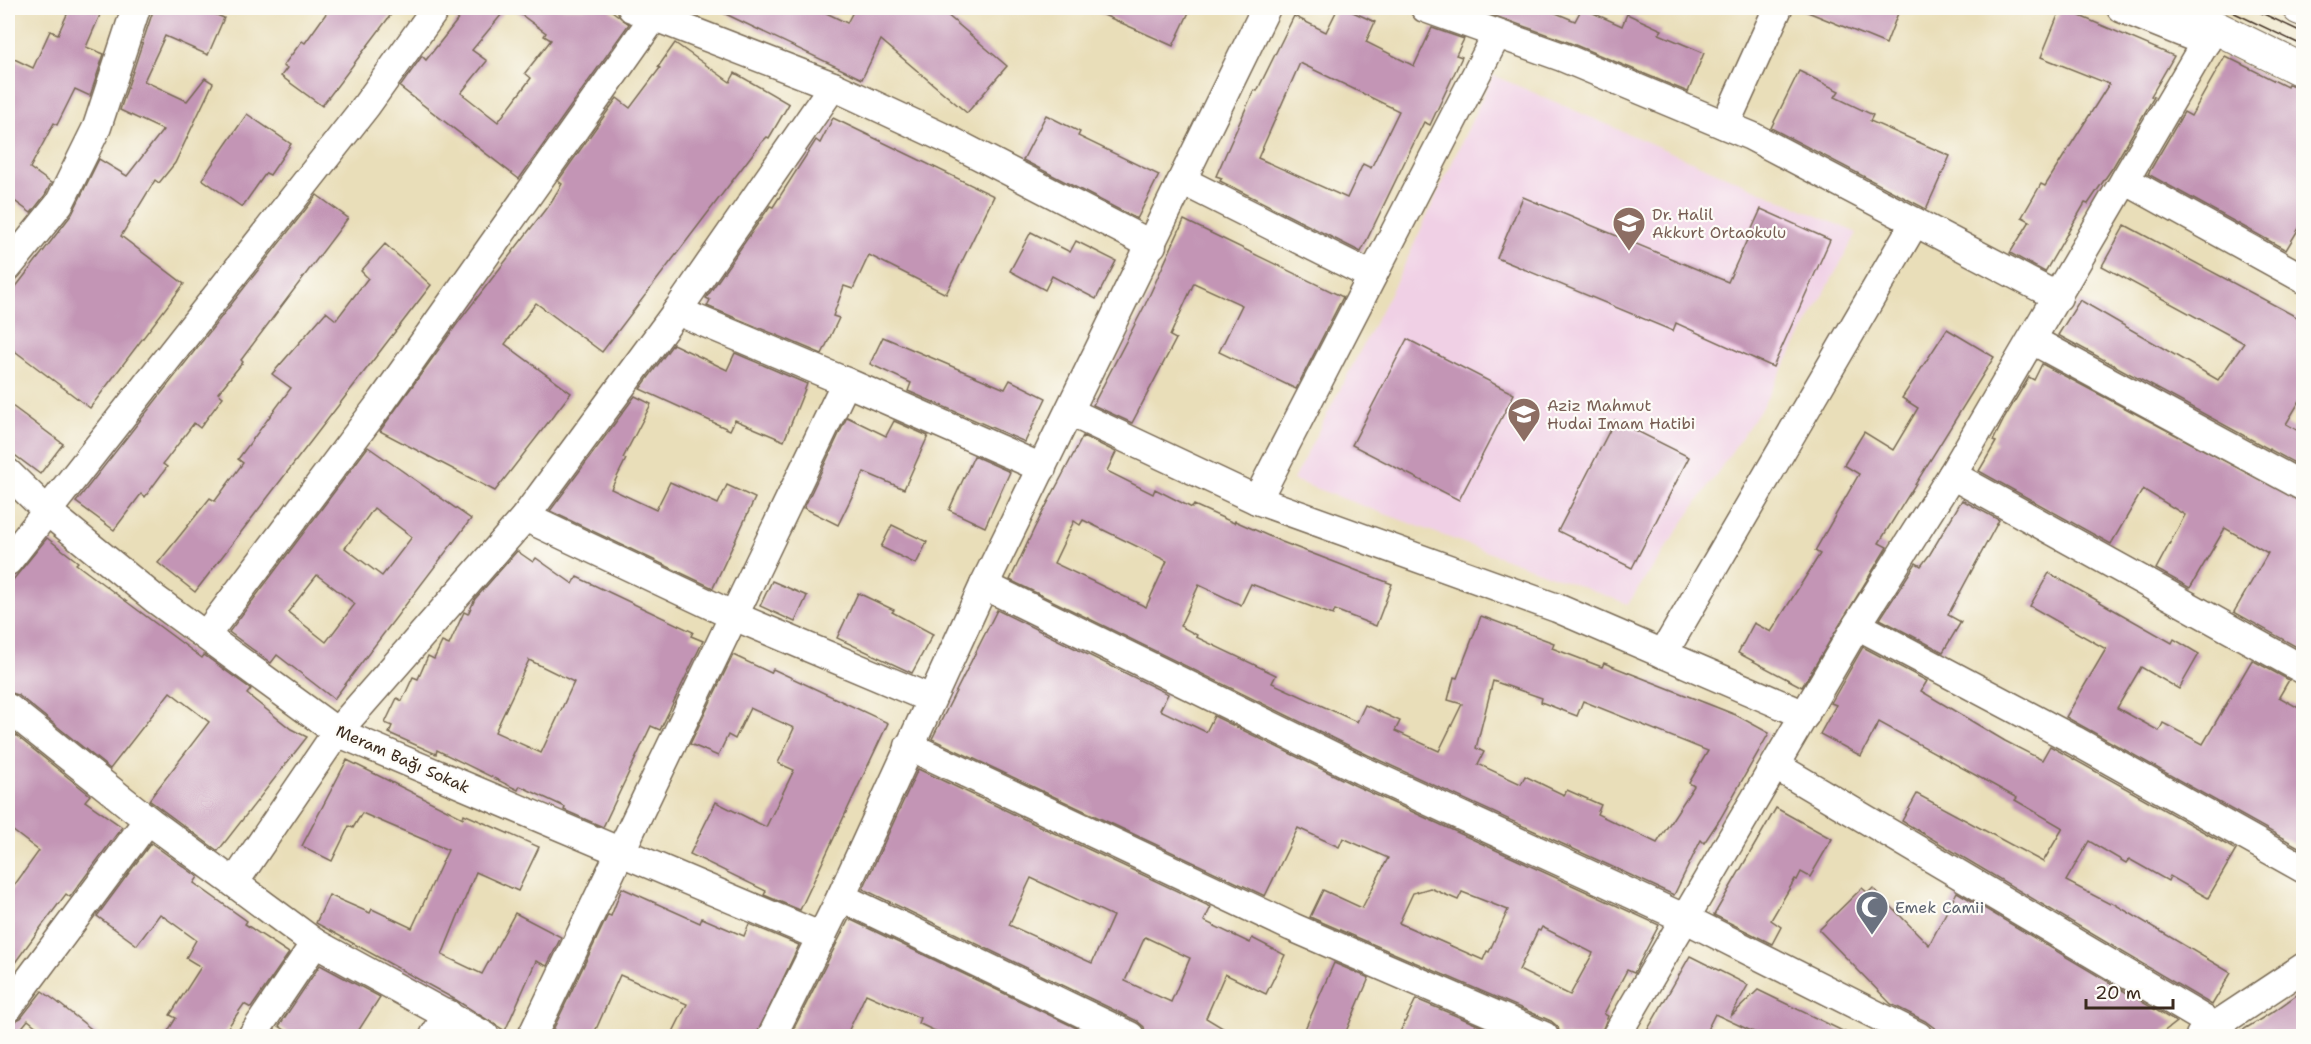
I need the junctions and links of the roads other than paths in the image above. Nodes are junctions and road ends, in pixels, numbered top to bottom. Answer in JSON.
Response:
{"nodes":[{"id":1,"x":136,"y":8,"type":"edge"},
{"id":2,"x":436,"y":8,"type":"edge"},
{"id":3,"x":1266,"y":8,"type":"edge"},
{"id":4,"x":1425,"y":8,"type":"edge"},
{"id":5,"x":1778,"y":8,"type":"edge"},
{"id":6,"x":2121,"y":8,"type":"edge"},
{"id":7,"x":2176,"y":8,"type":"edge"},
{"id":8,"x":2298,"y":8,"type":"edge"},
{"id":9,"x":2304,"y":10,"type":"edge"},
{"id":10,"x":647,"y":11,"type":"edge"},
{"id":11,"x":1497,"y":34,"type":"junction"},
{"id":12,"x":2210,"y":34,"type":"junction"},
{"id":13,"x":2304,"y":71,"type":"edge"},
{"id":14,"x":833,"y":87,"type":"junction"},
{"id":15,"x":1725,"y":125,"type":"junction"},
{"id":16,"x":2125,"y":180,"type":"junction"},
{"id":17,"x":1183,"y":181,"type":"junction"},
{"id":18,"x":1915,"y":222,"type":"junction"},
{"id":19,"x":1152,"y":245,"type":"junction"},
{"id":20,"x":8,"y":267,"type":"edge"},
{"id":21,"x":1372,"y":276,"type":"junction"},
{"id":22,"x":2304,"y":279,"type":"edge"},
{"id":23,"x":2058,"y":297,"type":"junction"},
{"id":24,"x":677,"y":311,"type":"junction"},
{"id":25,"x":2032,"y":340,"type":"junction"},
{"id":26,"x":846,"y":382,"type":"junction"},
{"id":27,"x":1070,"y":412,"type":"junction"},
{"id":28,"x":1042,"y":468,"type":"junction"},
{"id":29,"x":8,"y":473,"type":"edge"},
{"id":30,"x":1952,"y":475,"type":"junction"},
{"id":31,"x":2304,"y":487,"type":"edge"},
{"id":32,"x":1257,"y":500,"type":"junction"},
{"id":33,"x":48,"y":512,"type":"junction"},
{"id":34,"x":525,"y":517,"type":"junction"},
{"id":35,"x":8,"y":561,"type":"edge"},
{"id":36,"x":984,"y":585,"type":"junction"},
{"id":37,"x":734,"y":616,"type":"junction"},
{"id":38,"x":1857,"y":625,"type":"junction"},
{"id":39,"x":206,"y":635,"type":"junction"},
{"id":40,"x":1663,"y":654,"type":"junction"},
{"id":41,"x":2304,"y":670,"type":"edge"},
{"id":42,"x":931,"y":699,"type":"junction"},
{"id":43,"x":8,"y":708,"type":"edge"},
{"id":44,"x":1805,"y":715,"type":"junction"},
{"id":45,"x":337,"y":732,"type":"junction"},
{"id":46,"x":909,"y":746,"type":"junction"},
{"id":47,"x":1776,"y":766,"type":"junction"},
{"id":48,"x":148,"y":820,"type":"junction"},
{"id":49,"x":620,"y":850,"type":"junction"},
{"id":50,"x":2304,"y":869,"type":"edge"},
{"id":51,"x":234,"y":883,"type":"junction"},
{"id":52,"x":841,"y":897,"type":"junction"},
{"id":53,"x":1686,"y":919,"type":"junction"},
{"id":54,"x":822,"y":937,"type":"junction"},
{"id":55,"x":315,"y":943,"type":"junction"},
{"id":56,"x":2304,"y":967,"type":"edge"},
{"id":57,"x":8,"y":1008,"type":"edge"},
{"id":58,"x":441,"y":1025,"type":"edge"},
{"id":59,"x":2208,"y":1031,"type":"edge"},
{"id":60,"x":252,"y":1036,"type":"edge"},
{"id":61,"x":485,"y":1036,"type":"edge"},
{"id":62,"x":532,"y":1036,"type":"edge"},
{"id":63,"x":772,"y":1036,"type":"edge"},
{"id":64,"x":1130,"y":1036,"type":"edge"},
{"id":65,"x":1544,"y":1036,"type":"edge"},
{"id":66,"x":1616,"y":1036,"type":"edge"},
{"id":67,"x":1918,"y":1036,"type":"edge"}],
"edges":[{"from":1,"to":20,"type":"street"},
{"from":2,"to":33,"type":"street"},
{"from":3,"to":17,"type":"street"},
{"from":4,"to":11,"type":"street"},
{"from":5,"to":15,"type":"street"},
{"from":6,"to":12,"type":"street"},
{"from":7,"to":12,"type":"main road"},
{"from":8,"to":9,"type":"main road"},
{"from":10,"to":14,"type":"street"},
{"from":10,"to":39,"type":"street"},
{"from":11,"to":15,"type":"street"},
{"from":11,"to":21,"type":"street"},
{"from":12,"to":13,"type":"main road"},
{"from":12,"to":16,"type":"street"},
{"from":14,"to":19,"type":"street"},
{"from":14,"to":24,"type":"street"},
{"from":15,"to":18,"type":"street"},
{"from":16,"to":22,"type":"street"},
{"from":16,"to":23,"type":"street"},
{"from":17,"to":19,"type":"street"},
{"from":17,"to":21,"type":"street"},
{"from":18,"to":23,"type":"street"},
{"from":18,"to":40,"type":"street"},
{"from":19,"to":27,"type":"street"},
{"from":21,"to":32,"type":"street"},
{"from":23,"to":25,"type":"street"},
{"from":24,"to":26,"type":"street"},
{"from":24,"to":34,"type":"street"},
{"from":25,"to":30,"type":"street"},
{"from":25,"to":31,"type":"street"},
{"from":26,"to":28,"type":"street"},
{"from":26,"to":37,"type":"street"},
{"from":27,"to":28,"type":"street"},
{"from":27,"to":32,"type":"street"},
{"from":28,"to":36,"type":"street"},
{"from":29,"to":33,"type":"street","name":"Meram Bağı Sokak"},
{"from":30,"to":38,"type":"street"},
{"from":30,"to":41,"type":"street"},
{"from":32,"to":40,"type":"street"},
{"from":33,"to":35,"type":"street"},
{"from":33,"to":39,"type":"street","name":"Meram Bağı Sokak"},
{"from":34,"to":37,"type":"street"},
{"from":34,"to":45,"type":"street"},
{"from":36,"to":42,"type":"street"},
{"from":36,"to":53,"type":"street"},
{"from":37,"to":42,"type":"street"},
{"from":37,"to":49,"type":"street"},
{"from":38,"to":44,"type":"street"},
{"from":38,"to":50,"type":"street"},
{"from":39,"to":45,"type":"street","name":"Meram Bağı Sokak"},
{"from":40,"to":44,"type":"street"},
{"from":42,"to":46,"type":"street"},
{"from":43,"to":48,"type":"street"},
{"from":44,"to":47,"type":"street"},
{"from":45,"to":49,"type":"street","name":"Meram Bağı Sokak"},
{"from":45,"to":51,"type":"street"},
{"from":46,"to":52,"type":"street"},
{"from":46,"to":65,"type":"street"},
{"from":47,"to":53,"type":"street"},
{"from":47,"to":59,"type":"street"},
{"from":48,"to":51,"type":"street"},
{"from":48,"to":57,"type":"street"},
{"from":49,"to":54,"type":"street","name":"Meram Bağı Sokak"},
{"from":49,"to":62,"type":"street"},
{"from":51,"to":55,"type":"street"},
{"from":52,"to":54,"type":"street"},
{"from":52,"to":64,"type":"street"},
{"from":53,"to":66,"type":"street"},
{"from":53,"to":67,"type":"street"},
{"from":54,"to":63,"type":"street"},
{"from":55,"to":58,"type":"street"},
{"from":55,"to":60,"type":"street"},
{"from":56,"to":59,"type":"street"},
{"from":58,"to":61,"type":"street"}]}
